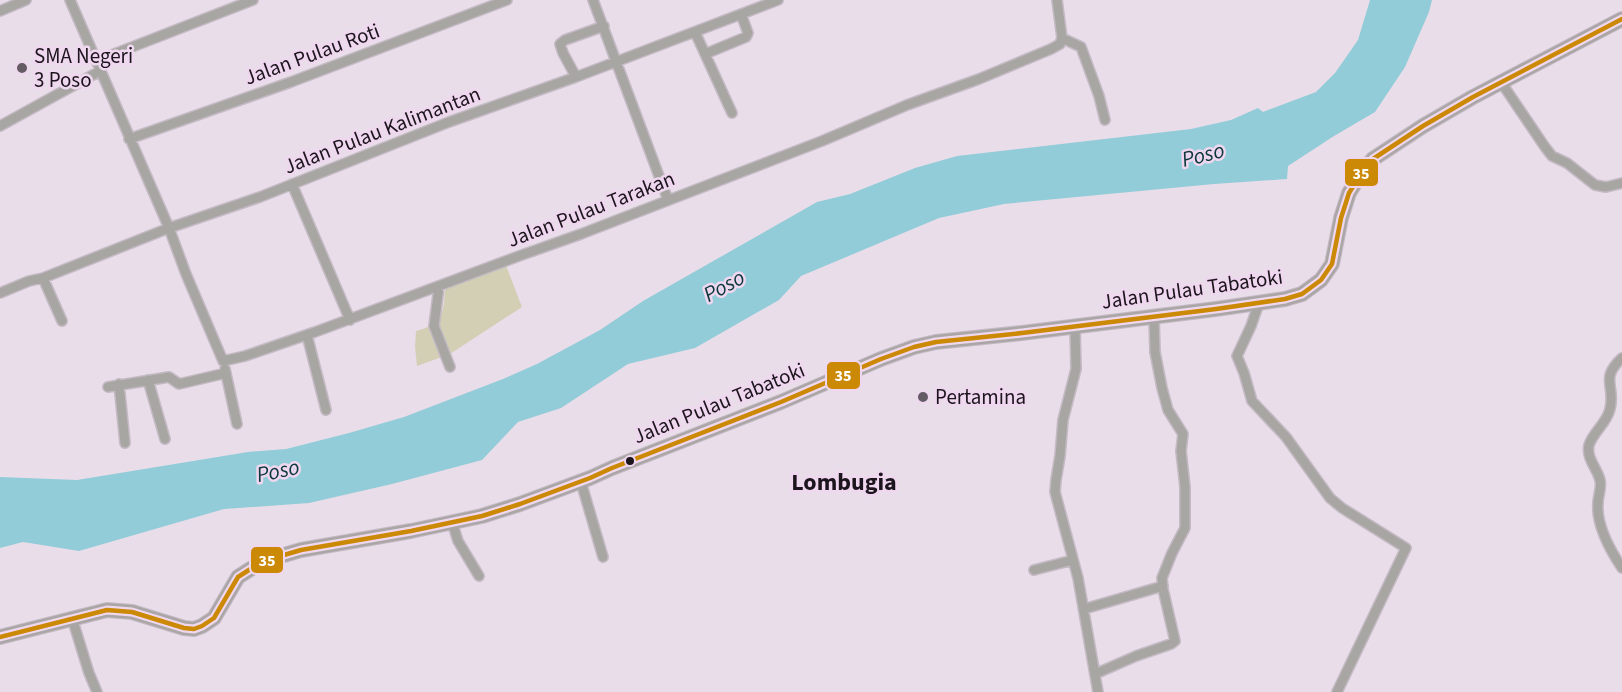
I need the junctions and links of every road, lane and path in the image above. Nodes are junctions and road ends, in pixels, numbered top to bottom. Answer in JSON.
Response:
{"nodes":[{"id":1,"x":26,"y":0,"type":"edge"},
{"id":2,"x":70,"y":0,"type":"edge"},
{"id":3,"x":253,"y":0,"type":"edge"},
{"id":4,"x":507,"y":0,"type":"edge"},
{"id":5,"x":593,"y":0,"type":"edge"},
{"id":6,"x":778,"y":0,"type":"edge"},
{"id":7,"x":1057,"y":0,"type":"edge"},
{"id":8,"x":0,"y":11,"type":"edge"},
{"id":9,"x":741,"y":14,"type":"junction"},
{"id":10,"x":1622,"y":19,"type":"edge"},
{"id":11,"x":604,"y":26,"type":"junction"},
{"id":12,"x":695,"y":32,"type":"junction"},
{"id":13,"x":1062,"y":38,"type":"junction"},
{"id":14,"x":705,"y":54,"type":"junction"},
{"id":15,"x":617,"y":62,"type":"junction"},
{"id":16,"x":98,"y":66,"type":"junction"},
{"id":17,"x":576,"y":77,"type":"junction"},
{"id":18,"x":1500,"y":83,"type":"junction"},
{"id":19,"x":732,"y":113,"type":"dead end"},
{"id":20,"x":1105,"y":120,"type":"dead end"},
{"id":21,"x":0,"y":126,"type":"edge"},
{"id":22,"x":129,"y":139,"type":"junction"},
{"id":23,"x":1622,"y":183,"type":"edge"},
{"id":24,"x":292,"y":184,"type":"junction"},
{"id":25,"x":668,"y":200,"type":"junction"},
{"id":26,"x":169,"y":228,"type":"junction"},
{"id":27,"x":43,"y":278,"type":"junction"},
{"id":28,"x":439,"y":287,"type":"junction"},
{"id":29,"x":0,"y":293,"type":"edge"},
{"id":30,"x":1259,"y":303,"type":"junction"},
{"id":31,"x":1154,"y":316,"type":"junction"},
{"id":32,"x":350,"y":320,"type":"junction"},
{"id":33,"x":62,"y":321,"type":"dead end"},
{"id":34,"x":1075,"y":327,"type":"junction"},
{"id":35,"x":307,"y":335,"type":"junction"},
{"id":36,"x":1622,"y":358,"type":"edge"},
{"id":37,"x":223,"y":361,"type":"junction"},
{"id":38,"x":450,"y":367,"type":"dead end"},
{"id":39,"x":226,"y":373,"type":"junction"},
{"id":40,"x":148,"y":380,"type":"junction"},
{"id":41,"x":120,"y":384,"type":"junction"},
{"id":42,"x":108,"y":387,"type":"dead end"},
{"id":43,"x":326,"y":410,"type":"dead end"},
{"id":44,"x":237,"y":423,"type":"dead end"},
{"id":45,"x":165,"y":439,"type":"dead end"},
{"id":46,"x":125,"y":443,"type":"dead end"},
{"id":47,"x":581,"y":482,"type":"junction"},
{"id":48,"x":452,"y":522,"type":"junction"},
{"id":49,"x":603,"y":558,"type":"dead end"},
{"id":50,"x":1073,"y":560,"type":"junction"},
{"id":51,"x":1622,"y":568,"type":"edge"},
{"id":52,"x":1034,"y":570,"type":"dead end"},
{"id":53,"x":479,"y":576,"type":"dead end"},
{"id":54,"x":1163,"y":586,"type":"junction"},
{"id":55,"x":1084,"y":609,"type":"junction"},
{"id":56,"x":72,"y":618,"type":"junction"},
{"id":57,"x":0,"y":636,"type":"edge"},
{"id":58,"x":1095,"y":674,"type":"junction"},
{"id":59,"x":97,"y":692,"type":"edge"},
{"id":60,"x":1098,"y":692,"type":"edge"},
{"id":61,"x":1337,"y":692,"type":"edge"}],
"edges":[{"from":1,"to":8,"type":"street"},
{"from":2,"to":16,"type":"street"},
{"from":3,"to":16,"type":"street"},
{"from":4,"to":22,"type":"street","name":"Jalan Pulau Roti"},
{"from":5,"to":11,"type":"street"},
{"from":6,"to":9,"type":"street","name":"Jalan Pulau Kalimantan"},
{"from":7,"to":13,"type":"street"},
{"from":9,"to":12,"type":"street","name":"Jalan Pulau Kalimantan"},
{"from":9,"to":14,"type":"street"},
{"from":10,"to":18,"type":"highway","name":"Jalan Pulau Tabatoki"},
{"from":11,"to":15,"type":"street"},
{"from":11,"to":17,"type":"street"},
{"from":12,"to":14,"type":"street"},
{"from":12,"to":15,"type":"street","name":"Jalan Pulau Kalimantan"},
{"from":13,"to":20,"type":"street"},
{"from":13,"to":25,"type":"street","name":"Jalan Pulau Tarakan"},
{"from":14,"to":19,"type":"street"},
{"from":15,"to":17,"type":"street","name":"Jalan Pulau Kalimantan"},
{"from":15,"to":25,"type":"street"},
{"from":16,"to":21,"type":"street"},
{"from":16,"to":22,"type":"street"},
{"from":17,"to":24,"type":"street","name":"Jalan Pulau Kalimantan"},
{"from":18,"to":23,"type":"street"},
{"from":18,"to":30,"type":"highway","name":"Jalan Pulau Tabatoki"},
{"from":22,"to":26,"type":"street"},
{"from":24,"to":26,"type":"street","name":"Jalan Pulau Kalimantan"},
{"from":24,"to":32,"type":"street"},
{"from":25,"to":28,"type":"street","name":"Jalan Pulau Tarakan"},
{"from":26,"to":27,"type":"street","name":"Jalan Pulau Kalimantan"},
{"from":26,"to":37,"type":"street"},
{"from":27,"to":29,"type":"street","name":"Jalan Pulau Kalimantan"},
{"from":27,"to":33,"type":"street"},
{"from":28,"to":32,"type":"street","name":"Jalan Pulau Tarakan"},
{"from":28,"to":38,"type":"street"},
{"from":30,"to":31,"type":"highway","name":"Jalan Pulau Tabatoki"},
{"from":30,"to":61,"type":"street"},
{"from":31,"to":34,"type":"highway","name":"Jalan Pulau Tabatoki"},
{"from":31,"to":54,"type":"street"},
{"from":32,"to":35,"type":"street","name":"Jalan Pulau Tarakan"},
{"from":34,"to":47,"type":"highway","name":"Jalan Pulau Tabatoki"},
{"from":34,"to":50,"type":"street"},
{"from":35,"to":37,"type":"street","name":"Jalan Pulau Tarakan"},
{"from":35,"to":43,"type":"street"},
{"from":36,"to":51,"type":"street"},
{"from":37,"to":39,"type":"street"},
{"from":39,"to":40,"type":"street"},
{"from":39,"to":44,"type":"street"},
{"from":40,"to":41,"type":"street"},
{"from":40,"to":45,"type":"street"},
{"from":41,"to":42,"type":"street"},
{"from":41,"to":46,"type":"street"},
{"from":47,"to":48,"type":"highway","name":"Jalan Pulau Tabatoki"},
{"from":47,"to":49,"type":"street"},
{"from":48,"to":53,"type":"street"},
{"from":48,"to":56,"type":"highway","name":"Jalan Pulau Tabatoki"},
{"from":50,"to":52,"type":"street"},
{"from":50,"to":55,"type":"street"},
{"from":54,"to":55,"type":"street"},
{"from":54,"to":58,"type":"street"},
{"from":55,"to":58,"type":"street"},
{"from":56,"to":57,"type":"highway","name":"Jalan Pulau Tabatoki"},
{"from":56,"to":59,"type":"street"},
{"from":58,"to":60,"type":"street"}]}
